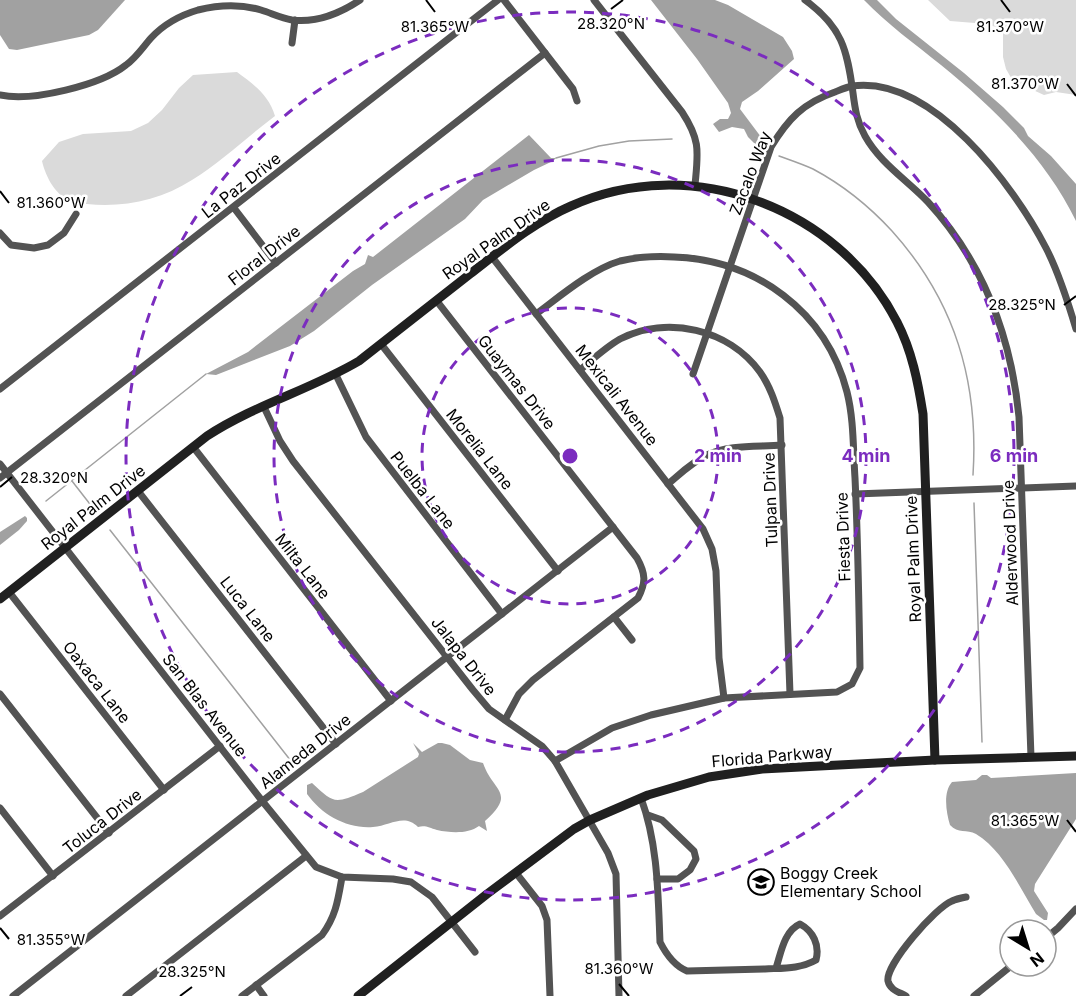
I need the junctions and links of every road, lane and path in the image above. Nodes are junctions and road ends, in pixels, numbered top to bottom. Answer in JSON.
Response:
{"nodes":[{"id":1,"x":360,"y":0,"type":"edge"},
{"id":2,"x":498,"y":0,"type":"edge"},
{"id":3,"x":504,"y":0,"type":"edge"},
{"id":4,"x":594,"y":0,"type":"edge"},
{"id":5,"x":805,"y":0,"type":"edge"},
{"id":6,"x":295,"y":20,"type":"junction"},
{"id":7,"x":291,"y":43,"type":"dead end"},
{"id":8,"x":545,"y":53,"type":"junction"},
{"id":9,"x":852,"y":86,"type":"junction"},
{"id":10,"x":0,"y":95,"type":"edge"},
{"id":11,"x":577,"y":101,"type":"dead end"},
{"id":12,"x":695,"y":186,"type":"junction"},
{"id":13,"x":754,"y":199,"type":"junction"},
{"id":14,"x":234,"y":208,"type":"junction"},
{"id":15,"x":76,"y":214,"type":"dead end"},
{"id":16,"x":0,"y":233,"type":"edge"},
{"id":17,"x":492,"y":257,"type":"junction"},
{"id":18,"x":276,"y":263,"type":"junction"},
{"id":19,"x":730,"y":266,"type":"junction"},
{"id":20,"x":436,"y":300,"type":"junction"},
{"id":21,"x":536,"y":314,"type":"junction"},
{"id":22,"x":1076,"y":329,"type":"edge"},
{"id":23,"x":706,"y":333,"type":"junction"},
{"id":24,"x":381,"y":344,"type":"junction"},
{"id":25,"x":580,"y":370,"type":"junction"},
{"id":26,"x":693,"y":374,"type":"dead end"},
{"id":27,"x":336,"y":375,"type":"junction"},
{"id":28,"x":0,"y":389,"type":"edge"},
{"id":29,"x":264,"y":407,"type":"junction"},
{"id":30,"x":782,"y":445,"type":"junction"},
{"id":31,"x":194,"y":448,"type":"junction"},
{"id":32,"x":0,"y":464,"type":"edge"},
{"id":33,"x":7,"y":473,"type":"junction"},
{"id":34,"x":0,"y":478,"type":"edge"},
{"id":35,"x":668,"y":484,"type":"junction"},
{"id":36,"x":1076,"y":486,"type":"edge"},
{"id":37,"x":1022,"y":487,"type":"junction"},
{"id":38,"x":138,"y":491,"type":"junction"},
{"id":39,"x":925,"y":491,"type":"junction"},
{"id":40,"x":855,"y":494,"type":"junction"},
{"id":41,"x":613,"y":527,"type":"junction"},
{"id":42,"x":65,"y":548,"type":"junction"},
{"id":43,"x":558,"y":571,"type":"junction"},
{"id":44,"x":9,"y":592,"type":"junction"},
{"id":45,"x":0,"y":599,"type":"edge"},
{"id":46,"x":502,"y":614,"type":"junction"},
{"id":47,"x":614,"y":617,"type":"junction"},
{"id":48,"x":632,"y":640,"type":"dead end"},
{"id":49,"x":447,"y":657,"type":"junction"},
{"id":50,"x":0,"y":694,"type":"edge"},
{"id":51,"x":790,"y":694,"type":"junction"},
{"id":52,"x":724,"y":698,"type":"junction"},
{"id":53,"x":391,"y":701,"type":"junction"},
{"id":54,"x":505,"y":720,"type":"junction"},
{"id":55,"x":336,"y":744,"type":"junction"},
{"id":56,"x":220,"y":746,"type":"junction"},
{"id":57,"x":1076,"y":756,"type":"edge"},
{"id":58,"x":1031,"y":757,"type":"junction"},
{"id":59,"x":935,"y":760,"type":"junction"},
{"id":60,"x":555,"y":761,"type":"junction"},
{"id":61,"x":164,"y":790,"type":"junction"},
{"id":62,"x":642,"y":798,"type":"junction"},
{"id":63,"x":262,"y":802,"type":"junction"},
{"id":64,"x":0,"y":808,"type":"edge"},
{"id":65,"x":648,"y":815,"type":"junction"},
{"id":66,"x":590,"y":820,"type":"junction"},
{"id":67,"x":109,"y":832,"type":"junction"},
{"id":68,"x":306,"y":856,"type":"junction"},
{"id":69,"x":516,"y":873,"type":"junction"},
{"id":70,"x":53,"y":876,"type":"junction"},
{"id":71,"x":342,"y":877,"type":"junction"},
{"id":72,"x":657,"y":879,"type":"junction"},
{"id":73,"x":966,"y":897,"type":"dead end"},
{"id":74,"x":1076,"y":909,"type":"edge"},
{"id":75,"x":0,"y":916,"type":"edge"},
{"id":76,"x":452,"y":923,"type":"junction"},
{"id":77,"x":1058,"y":928,"type":"edge"},
{"id":78,"x":475,"y":952,"type":"dead end"},
{"id":79,"x":776,"y":968,"type":"junction"},
{"id":80,"x":998,"y":977,"type":"edge"},
{"id":81,"x":256,"y":985,"type":"junction"},
{"id":82,"x":13,"y":996,"type":"edge"},
{"id":83,"x":126,"y":996,"type":"edge"},
{"id":84,"x":242,"y":996,"type":"edge"},
{"id":85,"x":264,"y":996,"type":"edge"},
{"id":86,"x":358,"y":996,"type":"edge"},
{"id":87,"x":550,"y":996,"type":"edge"},
{"id":88,"x":619,"y":996,"type":"edge"},
{"id":89,"x":906,"y":996,"type":"edge"},
{"id":90,"x":974,"y":996,"type":"edge"}],
"edges":[{"from":1,"to":6,"type":"street"},
{"from":2,"to":14,"type":"street","name":"La Paz Drive"},
{"from":3,"to":8,"type":"street"},
{"from":4,"to":12,"type":"street"},
{"from":5,"to":9,"type":"street","name":"Alderwood Drive"},
{"from":6,"to":7,"type":"street"},
{"from":6,"to":10,"type":"street"},
{"from":8,"to":11,"type":"street"},
{"from":8,"to":18,"type":"street","name":"Floral Drive"},
{"from":9,"to":13,"type":"street","name":"Zacalo Way"},
{"from":9,"to":22,"type":"street","name":"Zacalo Way"},
{"from":9,"to":37,"type":"street","name":"Alderwood Drive"},
{"from":12,"to":13,"type":"street","name":"Royal Palm Drive"},
{"from":12,"to":17,"type":"street","name":"Royal Palm Drive"},
{"from":13,"to":19,"type":"street","name":"Zacalo Way"},
{"from":13,"to":39,"type":"street","name":"Royal Palm Drive"},
{"from":14,"to":18,"type":"street"},
{"from":14,"to":28,"type":"street","name":"La Paz Drive"},
{"from":15,"to":16,"type":"street"},
{"from":17,"to":20,"type":"street","name":"Royal Palm Drive"},
{"from":17,"to":21,"type":"street","name":"Mexicali Avenue"},
{"from":18,"to":33,"type":"street","name":"Floral Drive"},
{"from":19,"to":21,"type":"street","name":"Fiesta Drive"},
{"from":19,"to":23,"type":"street","name":"Zacalo Way"},
{"from":19,"to":40,"type":"street","name":"Fiesta Drive"},
{"from":20,"to":24,"type":"street","name":"Royal Palm Drive"},
{"from":20,"to":41,"type":"street","name":"Guaymas Drive"},
{"from":21,"to":25,"type":"street","name":"Mexicali Avenue"},
{"from":23,"to":25,"type":"street","name":"Tulpan Drive"},
{"from":23,"to":26,"type":"street","name":"Zacalo Way"},
{"from":23,"to":30,"type":"street","name":"Tulpan Drive"},
{"from":24,"to":27,"type":"street","name":"Royal Palm Drive"},
{"from":24,"to":43,"type":"street","name":"Morelia Lane"},
{"from":25,"to":35,"type":"street","name":"Mexicali Avenue"},
{"from":27,"to":29,"type":"street","name":"Royal Palm Drive"},
{"from":27,"to":46,"type":"street","name":"Puelba Lane"},
{"from":29,"to":31,"type":"street","name":"Royal Palm Drive"},
{"from":29,"to":49,"type":"street","name":"Jalapa Drive"},
{"from":30,"to":35,"type":"street"},
{"from":30,"to":51,"type":"street","name":"Tulpan Drive"},
{"from":31,"to":38,"type":"street","name":"Royal Palm Drive"},
{"from":31,"to":53,"type":"street","name":"Milta Lane"},
{"from":32,"to":33,"type":"street","name":"San Blas Avenue"},
{"from":33,"to":34,"type":"street","name":"Floral Drive"},
{"from":33,"to":42,"type":"street","name":"San Blas Avenue"},
{"from":35,"to":52,"type":"street","name":"Mexicali Avenue"},
{"from":36,"to":37,"type":"street"},
{"from":37,"to":39,"type":"street"},
{"from":37,"to":58,"type":"street","name":"Alderwood Drive"},
{"from":38,"to":42,"type":"street","name":"Royal Palm Drive"},
{"from":38,"to":55,"type":"street","name":"Luca Lane"},
{"from":39,"to":40,"type":"street"},
{"from":39,"to":59,"type":"street","name":"Royal Palm Drive"},
{"from":40,"to":51,"type":"street","name":"Fiesta Drive"},
{"from":41,"to":43,"type":"street","name":"Alameda Drive"},
{"from":41,"to":47,"type":"street","name":"Guaymas Drive"},
{"from":42,"to":44,"type":"street","name":"Royal Palm Drive"},
{"from":42,"to":56,"type":"street","name":"San Blas Avenue"},
{"from":43,"to":46,"type":"street","name":"Alameda Drive"},
{"from":44,"to":45,"type":"street","name":"Royal Palm Drive"},
{"from":44,"to":61,"type":"street","name":"Oaxaca Lane"},
{"from":46,"to":49,"type":"street","name":"Alameda Drive"},
{"from":47,"to":48,"type":"street"},
{"from":47,"to":54,"type":"street","name":"Guaymas Drive"},
{"from":49,"to":53,"type":"street","name":"Alameda Drive"},
{"from":49,"to":54,"type":"street","name":"Jalapa Drive"},
{"from":50,"to":67,"type":"street"},
{"from":51,"to":52,"type":"street","name":"Fiesta Drive"},
{"from":52,"to":60,"type":"street","name":"Fiesta Drive"},
{"from":53,"to":55,"type":"street","name":"Alameda Drive"},
{"from":54,"to":60,"type":"street","name":"Jalapa Drive"},
{"from":55,"to":63,"type":"street","name":"Alameda Drive"},
{"from":56,"to":61,"type":"street","name":"Toluca Drive"},
{"from":56,"to":63,"type":"street","name":"San Blas Avenue"},
{"from":57,"to":58,"type":"street","name":"Florida Parkway"},
{"from":58,"to":59,"type":"street","name":"Florida Parkway"},
{"from":59,"to":62,"type":"street","name":"Florida Parkway"},
{"from":60,"to":66,"type":"street","name":"Jalapa Drive"},
{"from":61,"to":67,"type":"street","name":"Toluca Drive"},
{"from":62,"to":65,"type":"street"},
{"from":62,"to":66,"type":"street","name":"Florida Parkway"},
{"from":63,"to":68,"type":"street","name":"San Blas Avenue"},
{"from":63,"to":82,"type":"street","name":"Alameda Drive"},
{"from":64,"to":70,"type":"street"},
{"from":65,"to":72,"type":"street"},
{"from":65,"to":72,"type":"street"},
{"from":66,"to":69,"type":"street","name":"Florida Parkway"},
{"from":66,"to":88,"type":"street","name":"Jalapa Drive"},
{"from":67,"to":70,"type":"street","name":"Toluca Drive"},
{"from":68,"to":71,"type":"street","name":"San Blas Avenue"},
{"from":68,"to":83,"type":"street"},
{"from":69,"to":76,"type":"street","name":"Florida Parkway"},
{"from":69,"to":87,"type":"street"},
{"from":70,"to":75,"type":"street","name":"Toluca Drive"},
{"from":71,"to":76,"type":"street","name":"San Blas Avenue"},
{"from":71,"to":81,"type":"street"},
{"from":72,"to":79,"type":"street"},
{"from":73,"to":89,"type":"street"},
{"from":74,"to":77,"type":"street"},
{"from":76,"to":78,"type":"street","name":"San Blas Avenue"},
{"from":76,"to":86,"type":"street","name":"Florida Parkway"},
{"from":79,"to":79,"type":"street"},
{"from":80,"to":90,"type":"street"},
{"from":81,"to":84,"type":"street"},
{"from":81,"to":85,"type":"street"}]}
